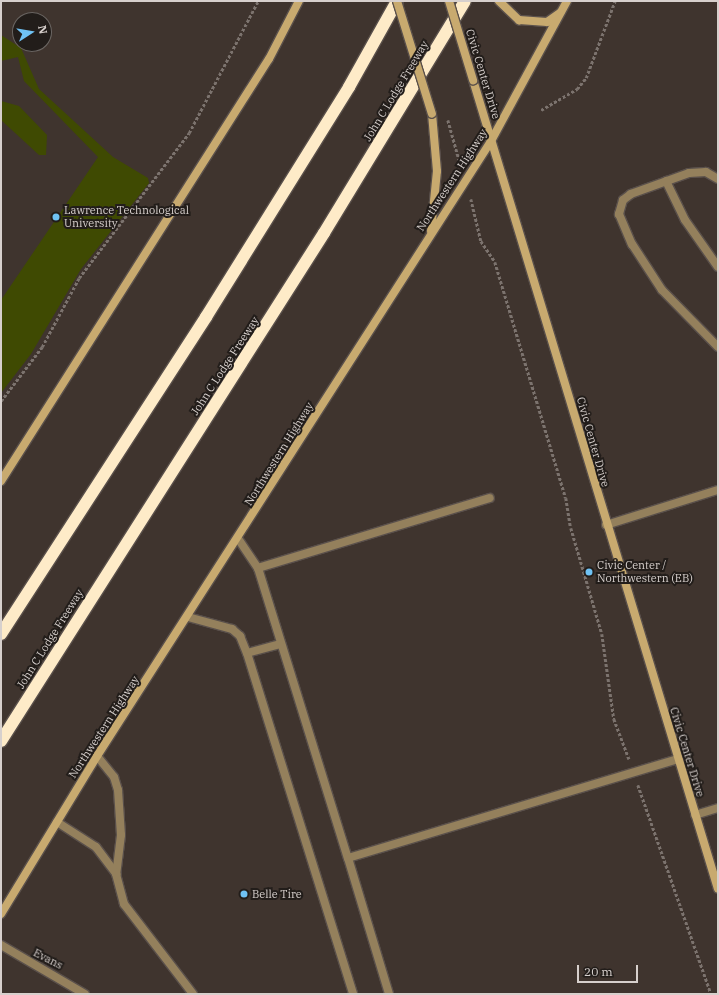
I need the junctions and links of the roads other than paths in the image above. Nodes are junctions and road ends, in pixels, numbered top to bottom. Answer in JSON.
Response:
{"nodes":[{"id":1,"x":299,"y":1,"type":"edge"},
{"id":2,"x":397,"y":1,"type":"edge"},
{"id":3,"x":449,"y":1,"type":"edge"},
{"id":4,"x":465,"y":1,"type":"edge"},
{"id":5,"x":567,"y":1,"type":"edge"},
{"id":6,"x":500,"y":4,"type":"edge"},
{"id":7,"x":562,"y":12,"type":"junction"},
{"id":8,"x":491,"y":141,"type":"junction"},
{"id":9,"x":718,"y":179,"type":"edge"},
{"id":10,"x":666,"y":181,"type":"junction"},
{"id":11,"x":431,"y":234,"type":"junction"},
{"id":12,"x":718,"y":267,"type":"edge"},
{"id":13,"x":718,"y":347,"type":"edge"},
{"id":14,"x":1,"y":481,"type":"edge"},
{"id":15,"x":718,"y":490,"type":"edge"},
{"id":16,"x":490,"y":498,"type":"dead end"},
{"id":17,"x":606,"y":525,"type":"junction"},
{"id":18,"x":238,"y":540,"type":"junction"},
{"id":19,"x":258,"y":568,"type":"junction"},
{"id":20,"x":188,"y":617,"type":"junction"},
{"id":21,"x":1,"y":634,"type":"edge"},
{"id":22,"x":280,"y":644,"type":"junction"},
{"id":23,"x":247,"y":653,"type":"junction"},
{"id":24,"x":1,"y":741,"type":"edge"},
{"id":25,"x":98,"y":756,"type":"junction"},
{"id":26,"x":678,"y":759,"type":"junction"},
{"id":27,"x":718,"y":808,"type":"edge"},
{"id":28,"x":695,"y":814,"type":"junction"},
{"id":29,"x":57,"y":822,"type":"junction"},
{"id":30,"x":348,"y":858,"type":"junction"},
{"id":31,"x":116,"y":874,"type":"junction"},
{"id":32,"x":718,"y":889,"type":"edge"},
{"id":33,"x":1,"y":914,"type":"edge"},
{"id":34,"x":1,"y":945,"type":"edge"},
{"id":35,"x":85,"y":994,"type":"edge"},
{"id":36,"x":193,"y":994,"type":"edge"},
{"id":37,"x":353,"y":994,"type":"edge"},
{"id":38,"x":389,"y":994,"type":"edge"}],
"edges":[{"from":1,"to":14,"type":"main road"},
{"from":2,"to":11,"type":"main road","bridge":true},
{"from":2,"to":21,"type":"highway"},
{"from":3,"to":8,"type":"main road","name":"Civic Center Drive","bridge":true},
{"from":4,"to":24,"type":"highway","name":"John C Lodge Freeway"},
{"from":5,"to":7,"type":"main road","name":"Northwestern Highway"},
{"from":6,"to":7,"type":"main road"},
{"from":7,"to":8,"type":"main road","name":"Northwestern Highway"},
{"from":8,"to":11,"type":"main road","name":"Northwestern Highway"},
{"from":8,"to":17,"type":"main road","name":"Civic Center Drive"},
{"from":9,"to":10,"type":"street"},
{"from":10,"to":12,"type":"street"},
{"from":10,"to":13,"type":"street"},
{"from":11,"to":18,"type":"main road","name":"Northwestern Highway"},
{"from":15,"to":17,"type":"street"},
{"from":16,"to":19,"type":"street"},
{"from":17,"to":26,"type":"main road","name":"Civic Center Drive"},
{"from":18,"to":19,"type":"street"},
{"from":18,"to":20,"type":"main road","name":"Northwestern Highway"},
{"from":19,"to":22,"type":"street"},
{"from":20,"to":23,"type":"street"},
{"from":20,"to":25,"type":"main road","name":"Northwestern Highway"},
{"from":22,"to":23,"type":"street"},
{"from":22,"to":30,"type":"street"},
{"from":23,"to":37,"type":"street"},
{"from":25,"to":29,"type":"main road","name":"Northwestern Highway"},
{"from":25,"to":31,"type":"street"},
{"from":26,"to":28,"type":"main road","name":"Civic Center Drive"},
{"from":26,"to":30,"type":"street"},
{"from":27,"to":28,"type":"street"},
{"from":28,"to":32,"type":"main road","name":"Civic Center Drive"},
{"from":29,"to":31,"type":"street"},
{"from":29,"to":33,"type":"main road","name":"Northwestern Highway"},
{"from":30,"to":38,"type":"street"},
{"from":31,"to":36,"type":"street"},
{"from":34,"to":35,"type":"street","name":"Evans"}]}
